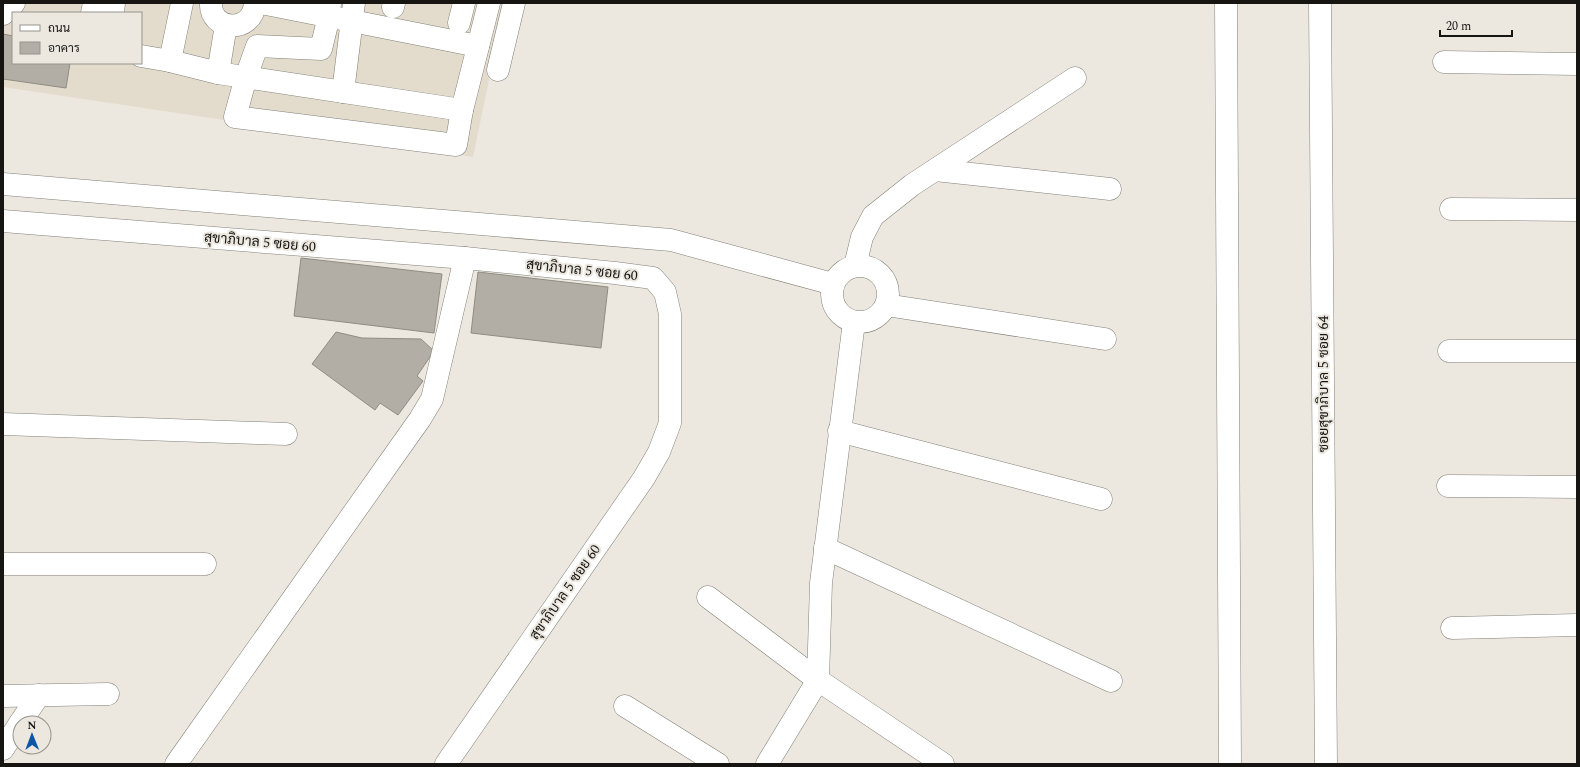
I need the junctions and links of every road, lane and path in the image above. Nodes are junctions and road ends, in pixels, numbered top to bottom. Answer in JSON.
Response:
{"nodes":[{"id":1,"x":14,"y":3,"type":"edge"},
{"id":2,"x":182,"y":3,"type":"edge"},
{"id":3,"x":211,"y":3,"type":"edge"},
{"id":4,"x":255,"y":3,"type":"edge"},
{"id":5,"x":261,"y":3,"type":"edge"},
{"id":6,"x":489,"y":3,"type":"edge"},
{"id":7,"x":514,"y":3,"type":"edge"},
{"id":8,"x":1226,"y":3,"type":"edge"},
{"id":9,"x":1320,"y":3,"type":"edge"},
{"id":10,"x":330,"y":10,"type":"edge"},
{"id":11,"x":353,"y":12,"type":"edge"},
{"id":12,"x":3,"y":14,"type":"edge"},
{"id":13,"x":226,"y":25,"type":"junction"},
{"id":14,"x":478,"y":46,"type":"junction"},
{"id":15,"x":142,"y":56,"type":"edge"},
{"id":16,"x":170,"y":61,"type":"junction"},
{"id":17,"x":1444,"y":62,"type":"dead end"},
{"id":18,"x":1577,"y":64,"type":"edge"},
{"id":19,"x":498,"y":70,"type":"dead end"},
{"id":20,"x":218,"y":74,"type":"junction"},
{"id":21,"x":246,"y":77,"type":"junction"},
{"id":22,"x":1076,"y":78,"type":"dead end"},
{"id":23,"x":343,"y":92,"type":"junction"},
{"id":24,"x":462,"y":110,"type":"junction"},
{"id":25,"x":935,"y":170,"type":"junction"},
{"id":26,"x":3,"y":184,"type":"edge"},
{"id":27,"x":1110,"y":189,"type":"dead end"},
{"id":28,"x":1451,"y":209,"type":"dead end"},
{"id":29,"x":1577,"y":210,"type":"edge"},
{"id":30,"x":3,"y":221,"type":"edge"},
{"id":31,"x":464,"y":258,"type":"junction"},
{"id":32,"x":855,"y":266,"type":"junction"},
{"id":33,"x":833,"y":284,"type":"junction"},
{"id":34,"x":886,"y":305,"type":"junction"},
{"id":35,"x":854,"y":322,"type":"junction"},
{"id":36,"x":1105,"y":339,"type":"dead end"},
{"id":37,"x":1450,"y":351,"type":"dead end"},
{"id":38,"x":1577,"y":351,"type":"edge"},
{"id":39,"x":3,"y":424,"type":"edge"},
{"id":40,"x":839,"y":431,"type":"junction"},
{"id":41,"x":286,"y":434,"type":"dead end"},
{"id":42,"x":1448,"y":486,"type":"dead end"},
{"id":43,"x":1577,"y":487,"type":"edge"},
{"id":44,"x":1101,"y":499,"type":"dead end"},
{"id":45,"x":825,"y":548,"type":"junction"},
{"id":46,"x":3,"y":564,"type":"edge"},
{"id":47,"x":205,"y":564,"type":"dead end"},
{"id":48,"x":708,"y":597,"type":"dead end"},
{"id":49,"x":1577,"y":625,"type":"edge"},
{"id":50,"x":1452,"y":628,"type":"dead end"},
{"id":51,"x":818,"y":680,"type":"junction"},
{"id":52,"x":1111,"y":681,"type":"dead end"},
{"id":53,"x":108,"y":694,"type":"dead end"},
{"id":54,"x":39,"y":695,"type":"junction"},
{"id":55,"x":3,"y":696,"type":"edge"},
{"id":56,"x":625,"y":706,"type":"dead end"},
{"id":57,"x":25,"y":715,"type":"edge"},
{"id":58,"x":12,"y":735,"type":"edge"},
{"id":59,"x":3,"y":749,"type":"edge"},
{"id":60,"x":176,"y":764,"type":"edge"},
{"id":61,"x":446,"y":764,"type":"edge"},
{"id":62,"x":718,"y":764,"type":"edge"},
{"id":63,"x":767,"y":764,"type":"edge"},
{"id":64,"x":943,"y":764,"type":"edge"},
{"id":65,"x":1230,"y":764,"type":"edge"},
{"id":66,"x":1326,"y":764,"type":"edge"}],
"edges":[{"from":1,"to":12,"type":"street"},
{"from":2,"to":16,"type":"street"},
{"from":3,"to":13,"type":"street"},
{"from":4,"to":13,"type":"street"},
{"from":5,"to":10,"type":"street"},
{"from":6,"to":14,"type":"street"},
{"from":7,"to":19,"type":"street"},
{"from":8,"to":65,"type":"street"},
{"from":9,"to":66,"type":"street","name":"ซอยสุขาภิบาล 5 ซอย 64"},
{"from":10,"to":11,"type":"street"},
{"from":10,"to":21,"type":"street"},
{"from":11,"to":14,"type":"street"},
{"from":11,"to":23,"type":"street"},
{"from":13,"to":20,"type":"street"},
{"from":14,"to":24,"type":"street"},
{"from":15,"to":16,"type":"street"},
{"from":16,"to":20,"type":"street"},
{"from":17,"to":18,"type":"street"},
{"from":20,"to":21,"type":"street"},
{"from":21,"to":23,"type":"street"},
{"from":21,"to":24,"type":"street"},
{"from":22,"to":25,"type":"street"},
{"from":23,"to":24,"type":"street"},
{"from":25,"to":27,"type":"street"},
{"from":25,"to":32,"type":"street"},
{"from":26,"to":33,"type":"street"},
{"from":28,"to":29,"type":"street"},
{"from":30,"to":31,"type":"street","name":"สุขาภิบาล 5 ซอย 60"},
{"from":31,"to":60,"type":"street"},
{"from":31,"to":61,"type":"street","name":"สุขาภิบาล 5 ซอย 60"},
{"from":32,"to":33,"type":"street"},
{"from":32,"to":34,"type":"street"},
{"from":33,"to":35,"type":"street"},
{"from":34,"to":35,"type":"street"},
{"from":34,"to":36,"type":"street"},
{"from":35,"to":40,"type":"street"},
{"from":37,"to":38,"type":"street"},
{"from":39,"to":41,"type":"street"},
{"from":40,"to":44,"type":"street"},
{"from":40,"to":45,"type":"street"},
{"from":42,"to":43,"type":"street"},
{"from":45,"to":51,"type":"street"},
{"from":45,"to":52,"type":"street"},
{"from":46,"to":47,"type":"street"},
{"from":48,"to":51,"type":"street"},
{"from":49,"to":50,"type":"street"},
{"from":51,"to":63,"type":"street"},
{"from":51,"to":64,"type":"street"},
{"from":53,"to":54,"type":"street"},
{"from":54,"to":55,"type":"street"},
{"from":54,"to":57,"type":"street"},
{"from":56,"to":62,"type":"street"},
{"from":58,"to":59,"type":"street"}]}
